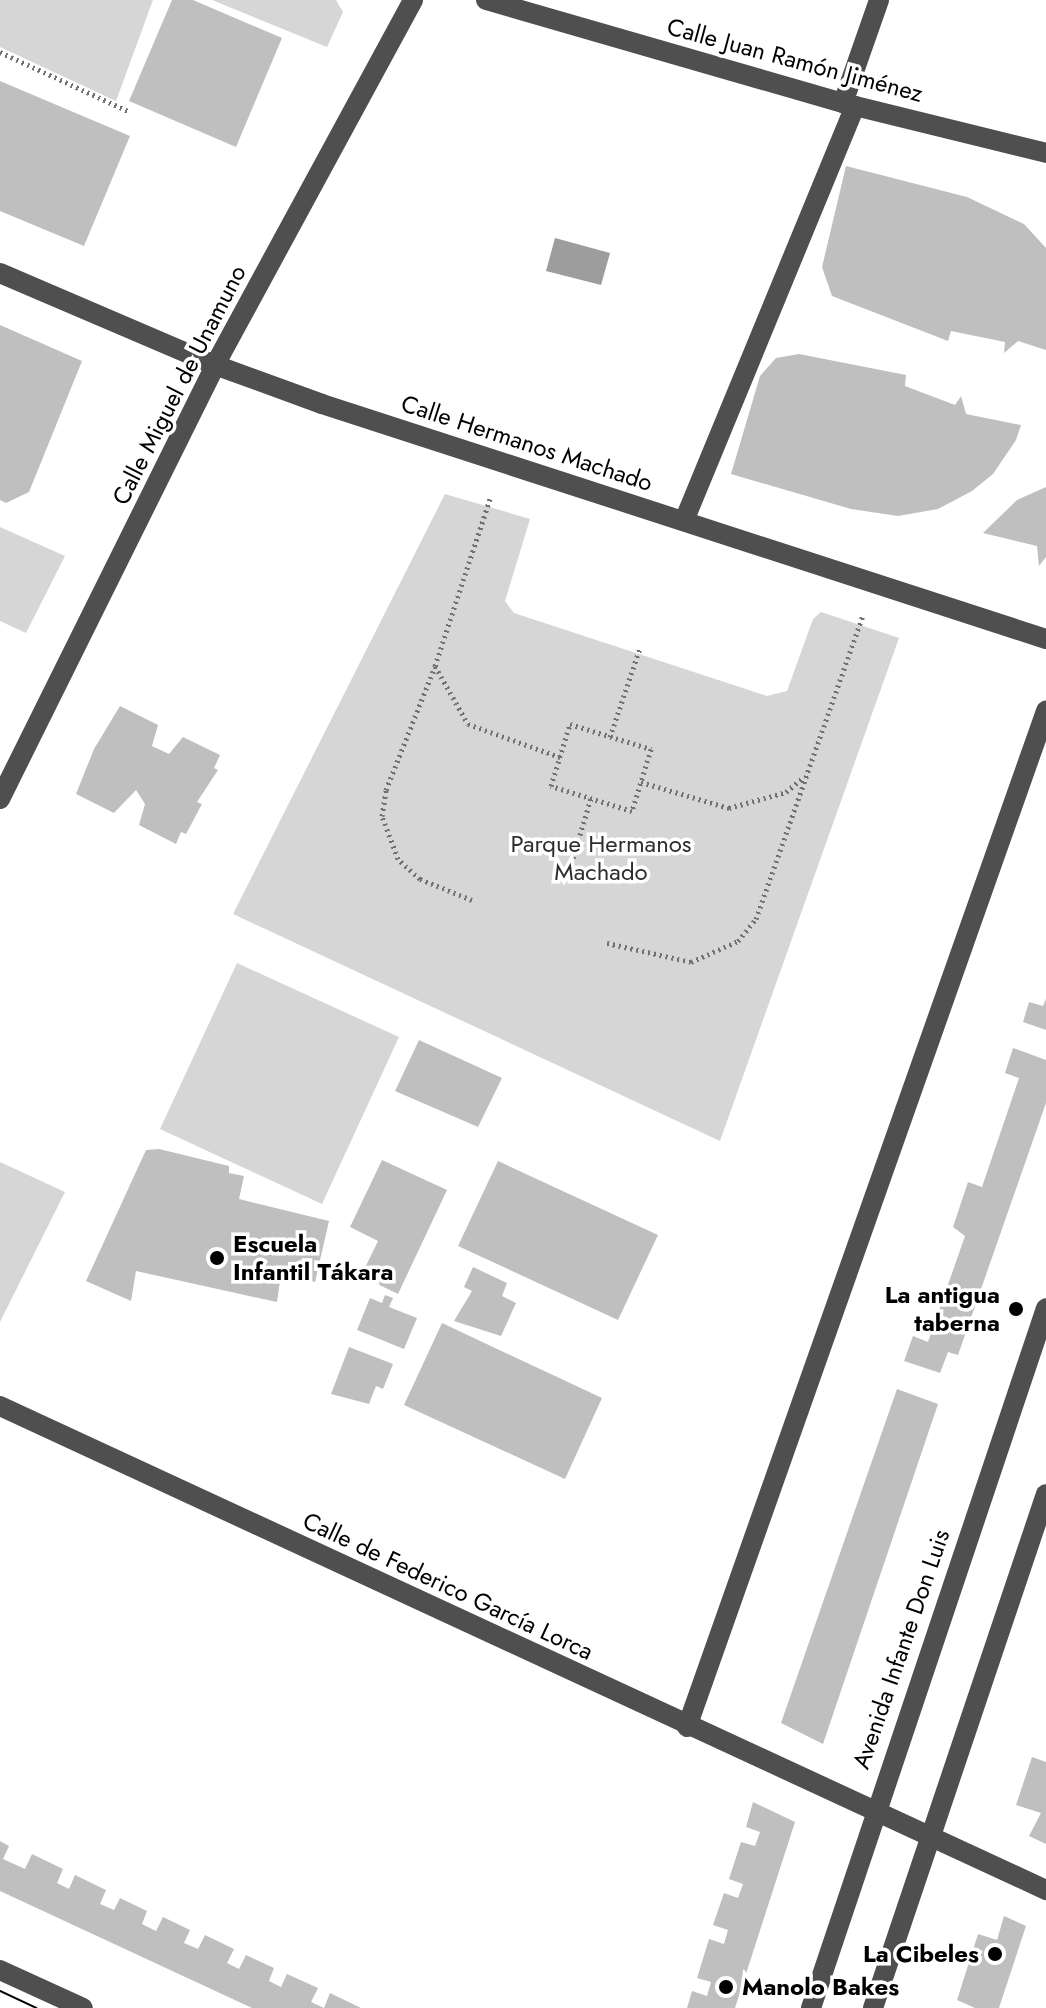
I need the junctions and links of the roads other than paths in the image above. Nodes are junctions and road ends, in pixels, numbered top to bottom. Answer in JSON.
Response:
{"nodes":[{"id":1,"x":413,"y":0,"type":"edge"},
{"id":2,"x":486,"y":0,"type":"edge"},
{"id":3,"x":879,"y":0,"type":"edge"},
{"id":4,"x":849,"y":105,"type":"junction"},
{"id":5,"x":1046,"y":153,"type":"edge"},
{"id":6,"x":0,"y":273,"type":"edge"},
{"id":7,"x":215,"y":365,"type":"junction"},
{"id":8,"x":684,"y":521,"type":"junction"},
{"id":9,"x":1046,"y":639,"type":"edge"},
{"id":10,"x":1046,"y":711,"type":"edge"},
{"id":11,"x":0,"y":799,"type":"edge"},
{"id":12,"x":1046,"y":1308,"type":"edge"},
{"id":13,"x":0,"y":1406,"type":"edge"},
{"id":14,"x":1046,"y":1494,"type":"edge"},
{"id":15,"x":687,"y":1727,"type":"junction"},
{"id":16,"x":873,"y":1814,"type":"junction"},
{"id":17,"x":929,"y":1840,"type":"junction"},
{"id":18,"x":1046,"y":1890,"type":"edge"},
{"id":19,"x":0,"y":1970,"type":"edge"},
{"id":20,"x":83,"y":2008,"type":"edge"},
{"id":21,"x":811,"y":2008,"type":"edge"},
{"id":22,"x":873,"y":2008,"type":"edge"}],
"edges":[{"from":1,"to":7,"type":"street","name":"Calle Miguel de Unamuno"},
{"from":2,"to":4,"type":"street","name":"Calle Juan Ramón Jiménez"},
{"from":3,"to":4,"type":"street"},
{"from":4,"to":5,"type":"street","name":"Calle Juan Ramón Jiménez"},
{"from":4,"to":8,"type":"street"},
{"from":6,"to":7,"type":"street","name":"Calle Hermanos Machado"},
{"from":7,"to":8,"type":"street","name":"Calle Hermanos Machado"},
{"from":7,"to":11,"type":"street","name":"Calle Miguel de Unamuno"},
{"from":8,"to":9,"type":"street","name":"Calle Hermanos Machado"},
{"from":10,"to":15,"type":"street"},
{"from":12,"to":16,"type":"street","name":"Avenida Infante Don Luis"},
{"from":13,"to":15,"type":"street","name":"Calle de Federico García Lorca"},
{"from":14,"to":17,"type":"street"},
{"from":15,"to":16,"type":"street","name":"Calle de Federico García Lorca"},
{"from":16,"to":17,"type":"street","name":"Calle de Federico García Lorca"},
{"from":16,"to":21,"type":"street","name":"Avenida Infante Don Luis"},
{"from":17,"to":18,"type":"street","name":"Calle de Federico García Lorca"},
{"from":17,"to":22,"type":"street"},
{"from":19,"to":20,"type":"street"}]}
